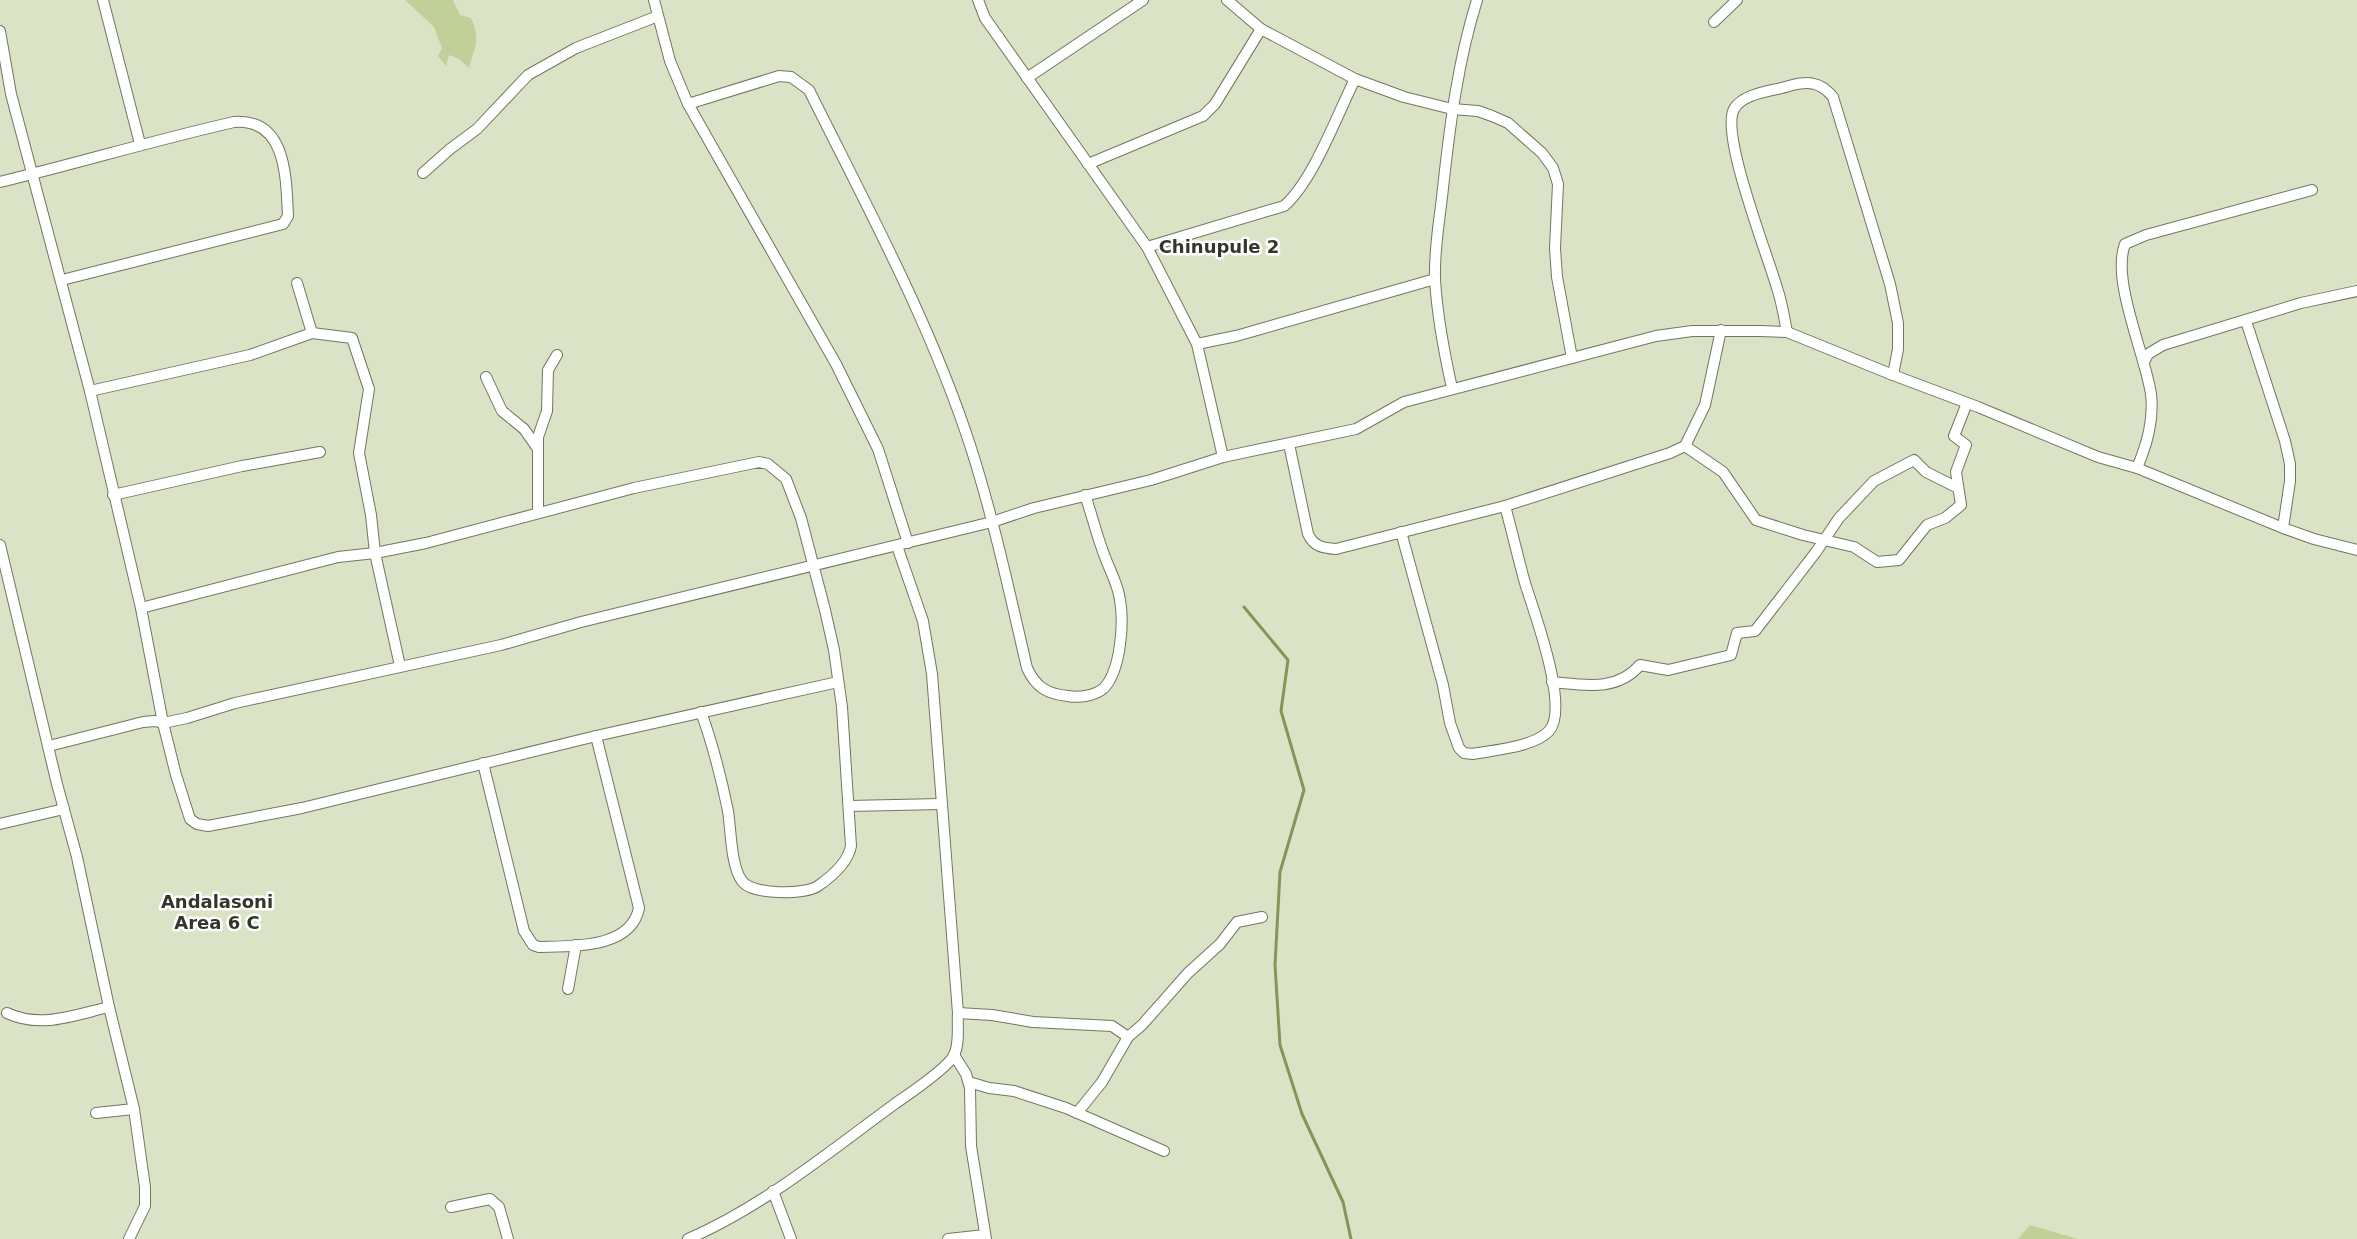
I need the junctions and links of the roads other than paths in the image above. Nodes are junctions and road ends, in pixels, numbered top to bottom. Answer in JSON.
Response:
{"nodes":[{"id":1,"x":103,"y":0,"type":"edge"},
{"id":2,"x":654,"y":0,"type":"edge"},
{"id":3,"x":978,"y":0,"type":"edge"},
{"id":4,"x":1143,"y":0,"type":"edge"},
{"id":5,"x":1228,"y":0,"type":"edge"},
{"id":6,"x":1477,"y":0,"type":"edge"},
{"id":7,"x":1737,"y":0,"type":"edge"},
{"id":8,"x":658,"y":16,"type":"junction"},
{"id":9,"x":1714,"y":22,"type":"dead end"},
{"id":10,"x":1261,"y":29,"type":"junction"},
{"id":11,"x":0,"y":30,"type":"edge"},
{"id":12,"x":1027,"y":78,"type":"junction"},
{"id":13,"x":1356,"y":79,"type":"junction"},
{"id":14,"x":688,"y":104,"type":"junction"},
{"id":15,"x":1452,"y":109,"type":"junction"},
{"id":16,"x":140,"y":144,"type":"junction"},
{"id":17,"x":1088,"y":164,"type":"junction"},
{"id":18,"x":423,"y":173,"type":"dead end"},
{"id":19,"x":33,"y":174,"type":"junction"},
{"id":20,"x":0,"y":182,"type":"edge"},
{"id":21,"x":2312,"y":190,"type":"dead end"},
{"id":22,"x":1147,"y":247,"type":"junction"},
{"id":23,"x":1435,"y":279,"type":"junction"},
{"id":24,"x":62,"y":280,"type":"junction"},
{"id":25,"x":298,"y":283,"type":"dead end"},
{"id":26,"x":2357,"y":292,"type":"edge"},
{"id":27,"x":2246,"y":322,"type":"junction"},
{"id":28,"x":1721,"y":330,"type":"junction"},
{"id":29,"x":1787,"y":332,"type":"junction"},
{"id":30,"x":312,"y":333,"type":"junction"},
{"id":31,"x":1198,"y":344,"type":"junction"},
{"id":32,"x":557,"y":355,"type":"dead end"},
{"id":33,"x":1572,"y":358,"type":"junction"},
{"id":34,"x":2144,"y":362,"type":"junction"},
{"id":35,"x":1893,"y":375,"type":"junction"},
{"id":36,"x":486,"y":377,"type":"dead end"},
{"id":37,"x":1452,"y":388,"type":"junction"},
{"id":38,"x":90,"y":391,"type":"junction"},
{"id":39,"x":1967,"y":403,"type":"junction"},
{"id":40,"x":1289,"y":444,"type":"junction"},
{"id":41,"x":1684,"y":446,"type":"junction"},
{"id":42,"x":538,"y":449,"type":"junction"},
{"id":43,"x":320,"y":452,"type":"dead end"},
{"id":44,"x":1223,"y":457,"type":"junction"},
{"id":45,"x":2137,"y":468,"type":"junction"},
{"id":46,"x":1958,"y":488,"type":"junction"},
{"id":47,"x":113,"y":494,"type":"junction"},
{"id":48,"x":1085,"y":495,"type":"junction"},
{"id":49,"x":1505,"y":506,"type":"junction"},
{"id":50,"x":538,"y":512,"type":"junction"},
{"id":51,"x":992,"y":522,"type":"junction"},
{"id":52,"x":2283,"y":528,"type":"junction"},
{"id":53,"x":1402,"y":532,"type":"junction"},
{"id":54,"x":1824,"y":540,"type":"junction"},
{"id":55,"x":902,"y":544,"type":"junction"},
{"id":56,"x":0,"y":545,"type":"edge"},
{"id":57,"x":2357,"y":550,"type":"edge"},
{"id":58,"x":375,"y":553,"type":"junction"},
{"id":59,"x":813,"y":566,"type":"junction"},
{"id":60,"x":141,"y":608,"type":"junction"},
{"id":61,"x":400,"y":666,"type":"junction"},
{"id":62,"x":838,"y":682,"type":"junction"},
{"id":63,"x":1552,"y":682,"type":"junction"},
{"id":64,"x":701,"y":712,"type":"junction"},
{"id":65,"x":163,"y":723,"type":"junction"},
{"id":66,"x":596,"y":736,"type":"junction"},
{"id":67,"x":49,"y":746,"type":"junction"},
{"id":68,"x":483,"y":763,"type":"junction"},
{"id":69,"x":941,"y":804,"type":"junction"},
{"id":70,"x":849,"y":806,"type":"junction"},
{"id":71,"x":64,"y":809,"type":"junction"},
{"id":72,"x":0,"y":824,"type":"edge"},
{"id":73,"x":1262,"y":917,"type":"dead end"},
{"id":74,"x":576,"y":945,"type":"junction"},
{"id":75,"x":568,"y":989,"type":"dead end"},
{"id":76,"x":109,"y":1007,"type":"junction"},
{"id":77,"x":7,"y":1013,"type":"dead end"},
{"id":78,"x":958,"y":1013,"type":"junction"},
{"id":79,"x":1128,"y":1037,"type":"junction"},
{"id":80,"x":954,"y":1055,"type":"junction"},
{"id":81,"x":969,"y":1082,"type":"junction"},
{"id":82,"x":134,"y":1109,"type":"junction"},
{"id":83,"x":96,"y":1113,"type":"dead end"},
{"id":84,"x":1077,"y":1113,"type":"junction"},
{"id":85,"x":1164,"y":1151,"type":"dead end"},
{"id":86,"x":773,"y":1190,"type":"junction"},
{"id":87,"x":451,"y":1207,"type":"dead end"},
{"id":88,"x":986,"y":1237,"type":"edge"},
{"id":89,"x":965,"y":1238,"type":"edge"},
{"id":90,"x":129,"y":1239,"type":"edge"},
{"id":91,"x":508,"y":1239,"type":"edge"},
{"id":92,"x":688,"y":1239,"type":"edge"},
{"id":93,"x":791,"y":1239,"type":"edge"},
{"id":94,"x":948,"y":1239,"type":"edge"}],
"edges":[{"from":1,"to":16,"type":"street"},
{"from":2,"to":8,"type":"street"},
{"from":3,"to":12,"type":"street"},
{"from":4,"to":12,"type":"street"},
{"from":5,"to":10,"type":"street"},
{"from":6,"to":15,"type":"street"},
{"from":7,"to":9,"type":"street"},
{"from":8,"to":14,"type":"street"},
{"from":8,"to":18,"type":"street"},
{"from":10,"to":13,"type":"street"},
{"from":10,"to":17,"type":"street"},
{"from":11,"to":19,"type":"street"},
{"from":12,"to":17,"type":"street"},
{"from":13,"to":15,"type":"street"},
{"from":13,"to":22,"type":"street"},
{"from":14,"to":51,"type":"street"},
{"from":14,"to":55,"type":"street"},
{"from":15,"to":23,"type":"street"},
{"from":15,"to":33,"type":"street"},
{"from":16,"to":19,"type":"street"},
{"from":16,"to":24,"type":"street"},
{"from":17,"to":22,"type":"street"},
{"from":19,"to":20,"type":"street"},
{"from":19,"to":24,"type":"street"},
{"from":21,"to":34,"type":"street"},
{"from":22,"to":31,"type":"street"},
{"from":23,"to":31,"type":"street"},
{"from":23,"to":37,"type":"street"},
{"from":24,"to":38,"type":"street"},
{"from":25,"to":30,"type":"street"},
{"from":26,"to":27,"type":"street"},
{"from":27,"to":34,"type":"street"},
{"from":27,"to":52,"type":"street"},
{"from":28,"to":29,"type":"street"},
{"from":28,"to":33,"type":"street"},
{"from":28,"to":41,"type":"street"},
{"from":29,"to":35,"type":"street"},
{"from":29,"to":35,"type":"street"},
{"from":30,"to":38,"type":"street"},
{"from":30,"to":58,"type":"street"},
{"from":31,"to":44,"type":"street"},
{"from":32,"to":42,"type":"street"},
{"from":33,"to":37,"type":"street"},
{"from":34,"to":45,"type":"street"},
{"from":35,"to":39,"type":"street"},
{"from":36,"to":42,"type":"street"},
{"from":37,"to":40,"type":"street"},
{"from":38,"to":47,"type":"street"},
{"from":39,"to":45,"type":"street"},
{"from":39,"to":46,"type":"street"},
{"from":40,"to":44,"type":"street"},
{"from":40,"to":53,"type":"street"},
{"from":41,"to":49,"type":"street"},
{"from":41,"to":54,"type":"street"},
{"from":42,"to":50,"type":"street"},
{"from":43,"to":47,"type":"street"},
{"from":44,"to":48,"type":"street"},
{"from":45,"to":52,"type":"street"},
{"from":46,"to":54,"type":"street"},
{"from":46,"to":54,"type":"street"},
{"from":47,"to":60,"type":"street"},
{"from":48,"to":51,"type":"street"},
{"from":48,"to":51,"type":"street"},
{"from":49,"to":53,"type":"street"},
{"from":49,"to":63,"type":"street"},
{"from":50,"to":58,"type":"street"},
{"from":50,"to":59,"type":"street"},
{"from":51,"to":55,"type":"street"},
{"from":52,"to":57,"type":"street"},
{"from":53,"to":63,"type":"street"},
{"from":54,"to":63,"type":"street"},
{"from":55,"to":59,"type":"street"},
{"from":55,"to":69,"type":"street"},
{"from":56,"to":67,"type":"street"},
{"from":58,"to":60,"type":"street"},
{"from":58,"to":61,"type":"street"},
{"from":59,"to":61,"type":"street"},
{"from":59,"to":62,"type":"street"},
{"from":60,"to":65,"type":"street"},
{"from":61,"to":65,"type":"street"},
{"from":62,"to":64,"type":"street"},
{"from":62,"to":70,"type":"street"},
{"from":64,"to":66,"type":"street"},
{"from":64,"to":70,"type":"street"},
{"from":65,"to":67,"type":"street"},
{"from":65,"to":68,"type":"street"},
{"from":66,"to":68,"type":"street"},
{"from":66,"to":74,"type":"street"},
{"from":67,"to":71,"type":"street"},
{"from":68,"to":74,"type":"street"},
{"from":69,"to":70,"type":"street"},
{"from":69,"to":78,"type":"street"},
{"from":71,"to":72,"type":"street"},
{"from":71,"to":76,"type":"street"},
{"from":73,"to":79,"type":"street"},
{"from":74,"to":75,"type":"street"},
{"from":76,"to":77,"type":"street"},
{"from":76,"to":82,"type":"street"},
{"from":78,"to":79,"type":"street"},
{"from":78,"to":80,"type":"street"},
{"from":79,"to":84,"type":"street"},
{"from":80,"to":81,"type":"street"},
{"from":80,"to":86,"type":"street"},
{"from":81,"to":84,"type":"street"},
{"from":81,"to":88,"type":"street"},
{"from":82,"to":83,"type":"street"},
{"from":82,"to":90,"type":"street"},
{"from":84,"to":85,"type":"street"},
{"from":86,"to":92,"type":"street"},
{"from":86,"to":93,"type":"street"},
{"from":87,"to":91,"type":"street"},
{"from":88,"to":89,"type":"street"},
{"from":89,"to":94,"type":"street"}]}
